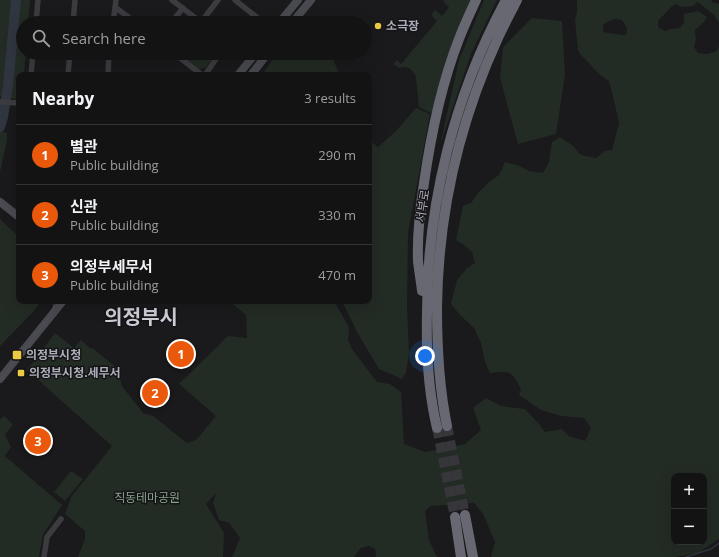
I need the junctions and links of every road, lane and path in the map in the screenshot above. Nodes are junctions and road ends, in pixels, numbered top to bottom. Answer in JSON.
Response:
{"nodes":[{"id":1,"x":38,"y":0,"type":"edge"},
{"id":2,"x":75,"y":0,"type":"edge"},
{"id":3,"x":116,"y":0,"type":"edge"},
{"id":4,"x":172,"y":0,"type":"edge"},
{"id":5,"x":218,"y":0,"type":"edge"},
{"id":6,"x":235,"y":0,"type":"edge"},
{"id":7,"x":298,"y":0,"type":"edge"},
{"id":8,"x":311,"y":0,"type":"edge"},
{"id":9,"x":476,"y":0,"type":"edge"},
{"id":10,"x":506,"y":0,"type":"edge"},
{"id":11,"x":517,"y":0,"type":"edge"},
{"id":12,"x":115,"y":7,"type":"junction"},
{"id":13,"x":183,"y":8,"type":"junction"},
{"id":14,"x":37,"y":16,"type":"edge"},
{"id":15,"x":74,"y":16,"type":"edge"},
{"id":16,"x":114,"y":16,"type":"edge"},
{"id":17,"x":127,"y":16,"type":"edge"},
{"id":18,"x":176,"y":16,"type":"edge"},
{"id":19,"x":193,"y":16,"type":"edge"},
{"id":20,"x":206,"y":16,"type":"edge"},
{"id":21,"x":255,"y":16,"type":"edge"},
{"id":22,"x":285,"y":16,"type":"edge"},
{"id":23,"x":298,"y":16,"type":"edge"},
{"id":24,"x":32,"y":60,"type":"edge"},
{"id":25,"x":69,"y":60,"type":"edge"},
{"id":26,"x":109,"y":60,"type":"edge"},
{"id":27,"x":184,"y":60,"type":"edge"},
{"id":28,"x":215,"y":60,"type":"edge"},
{"id":29,"x":250,"y":60,"type":"edge"},
{"id":30,"x":263,"y":60,"type":"edge"},
{"id":31,"x":31,"y":72,"type":"edge"},
{"id":32,"x":68,"y":72,"type":"edge"},
{"id":33,"x":108,"y":72,"type":"edge"},
{"id":34,"x":200,"y":72,"type":"edge"},
{"id":35,"x":206,"y":72,"type":"edge"},
{"id":36,"x":240,"y":72,"type":"edge"},
{"id":37,"x":253,"y":72,"type":"edge"},
{"id":38,"x":0,"y":102,"type":"edge"},
{"id":39,"x":16,"y":103,"type":"edge"},
{"id":40,"x":0,"y":202,"type":"edge"},
{"id":41,"x":16,"y":215,"type":"edge"},
{"id":42,"x":62,"y":304,"type":"edge"},
{"id":43,"x":426,"y":325,"type":"junction"},
{"id":44,"x":0,"y":379,"type":"edge"},
{"id":45,"x":61,"y":519,"type":"dead end"},
{"id":46,"x":44,"y":557,"type":"edge"},
{"id":47,"x":461,"y":557,"type":"edge"},
{"id":48,"x":473,"y":557,"type":"edge"}],
"edges":[{"from":1,"to":14,"type":"street"},
{"from":2,"to":15,"type":"street"},
{"from":3,"to":12,"type":"street"},
{"from":4,"to":13,"type":"street"},
{"from":5,"to":20,"type":"street"},
{"from":6,"to":21,"type":"street"},
{"from":7,"to":22,"type":"street"},
{"from":8,"to":23,"type":"street"},
{"from":9,"to":43,"type":"highway"},
{"from":10,"to":43,"type":"highway","name":"서부로"},
{"from":11,"to":43,"type":"highway","name":"서부로"},
{"from":12,"to":16,"type":"street"},
{"from":12,"to":17,"type":"street"},
{"from":13,"to":18,"type":"street"},
{"from":13,"to":19,"type":"street"},
{"from":24,"to":31,"type":"street"},
{"from":25,"to":32,"type":"street"},
{"from":26,"to":33,"type":"street"},
{"from":27,"to":34,"type":"street"},
{"from":28,"to":35,"type":"street"},
{"from":29,"to":36,"type":"street"},
{"from":30,"to":37,"type":"street"},
{"from":38,"to":39,"type":"street"},
{"from":40,"to":41,"type":"street"},
{"from":42,"to":44,"type":"street"},
{"from":45,"to":46,"type":"street"},
{"from":47,"to":48,"type":"highway"}]}
